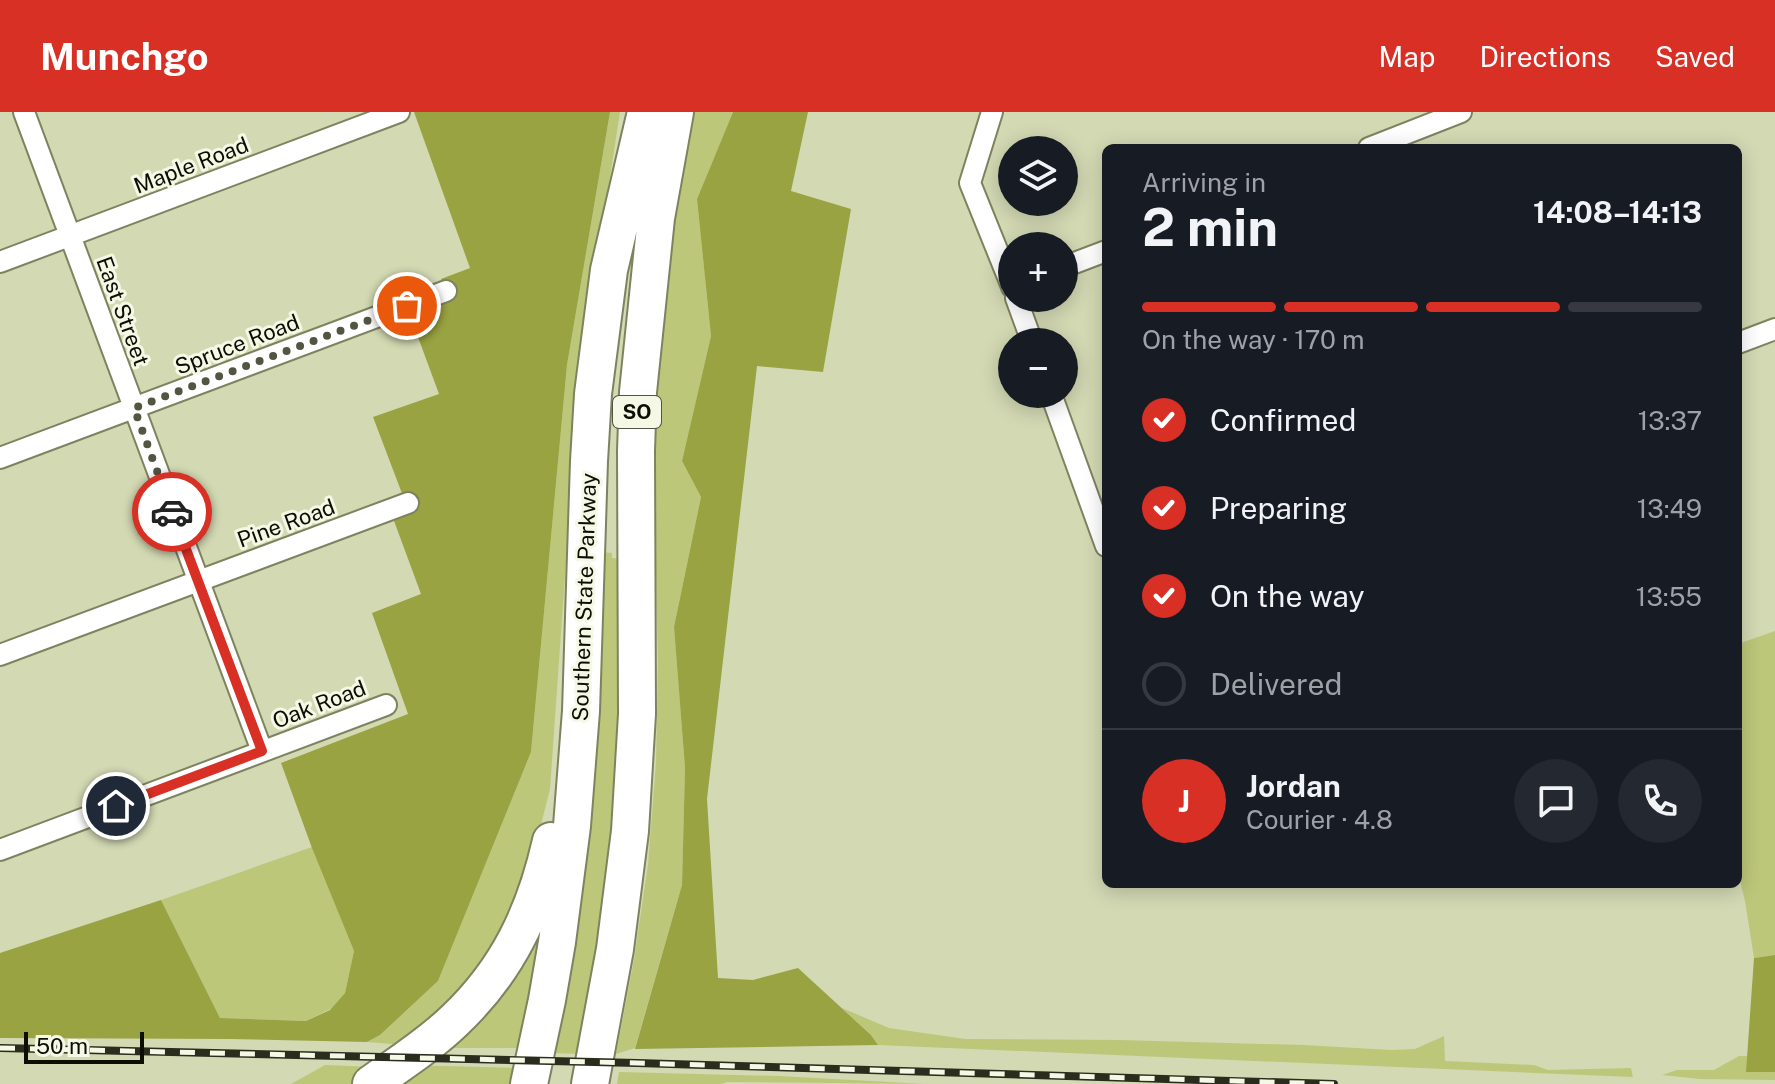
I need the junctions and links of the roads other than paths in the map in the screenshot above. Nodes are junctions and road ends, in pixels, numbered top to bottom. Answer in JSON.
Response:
{"nodes":[{"id":1,"x":24,"y":112,"type":"edge"},
{"id":2,"x":399,"y":112,"type":"edge"},
{"id":3,"x":646,"y":112,"type":"edge"},
{"id":4,"x":675,"y":112,"type":"edge"},
{"id":5,"x":992,"y":112,"type":"edge"},
{"id":6,"x":1461,"y":112,"type":"edge"},
{"id":7,"x":1379,"y":144,"type":"edge"},
{"id":8,"x":70,"y":236,"type":"junction"},
{"id":9,"x":998,"y":252,"type":"edge"},
{"id":10,"x":1102,"y":253,"type":"edge"},
{"id":11,"x":0,"y":262,"type":"edge"},
{"id":12,"x":1078,"y":262,"type":"edge"},
{"id":13,"x":446,"y":291,"type":"dead end"},
{"id":14,"x":1775,"y":329,"type":"edge"},
{"id":15,"x":1742,"y":341,"type":"edge"},
{"id":16,"x":134,"y":408,"type":"junction"},
{"id":17,"x":1056,"y":408,"type":"edge"},
{"id":18,"x":0,"y":458,"type":"edge"},
{"id":19,"x":408,"y":503,"type":"dead end"},
{"id":20,"x":1102,"y":535,"type":"edge"},
{"id":21,"x":198,"y":581,"type":"junction"},
{"id":22,"x":0,"y":655,"type":"edge"},
{"id":23,"x":386,"y":705,"type":"dead end"},
{"id":24,"x":581,"y":711,"type":"junction"},
{"id":25,"x":262,"y":751,"type":"junction"},
{"id":26,"x":0,"y":850,"type":"edge"},
{"id":27,"x":594,"y":1078,"type":"edge"},
{"id":28,"x":371,"y":1084,"type":"edge"},
{"id":29,"x":529,"y":1084,"type":"edge"}],
"edges":[{"from":1,"to":8,"type":"street","name":"East Street"},
{"from":2,"to":8,"type":"street","name":"Maple Road"},
{"from":3,"to":24,"type":"highway","name":"Southern State Parkway","number":"SO"},
{"from":4,"to":27,"type":"highway","number":"SO"},
{"from":5,"to":9,"type":"street"},
{"from":6,"to":7,"type":"street"},
{"from":8,"to":11,"type":"street","name":"Maple Road"},
{"from":8,"to":16,"type":"street","name":"East Street"},
{"from":10,"to":12,"type":"street"},
{"from":13,"to":16,"type":"street","name":"Spruce Road"},
{"from":14,"to":15,"type":"street"},
{"from":16,"to":18,"type":"street","name":"Spruce Road"},
{"from":16,"to":21,"type":"street","name":"East Street"},
{"from":17,"to":20,"type":"street"},
{"from":19,"to":21,"type":"street","name":"Pine Road"},
{"from":21,"to":22,"type":"street","name":"Pine Road"},
{"from":21,"to":25,"type":"street","name":"East Street"},
{"from":23,"to":25,"type":"street","name":"Oak Road"},
{"from":24,"to":28,"type":"highway"},
{"from":24,"to":29,"type":"highway","name":"Southern State Parkway","number":"SO"},
{"from":25,"to":26,"type":"street","name":"Oak Road"}]}
